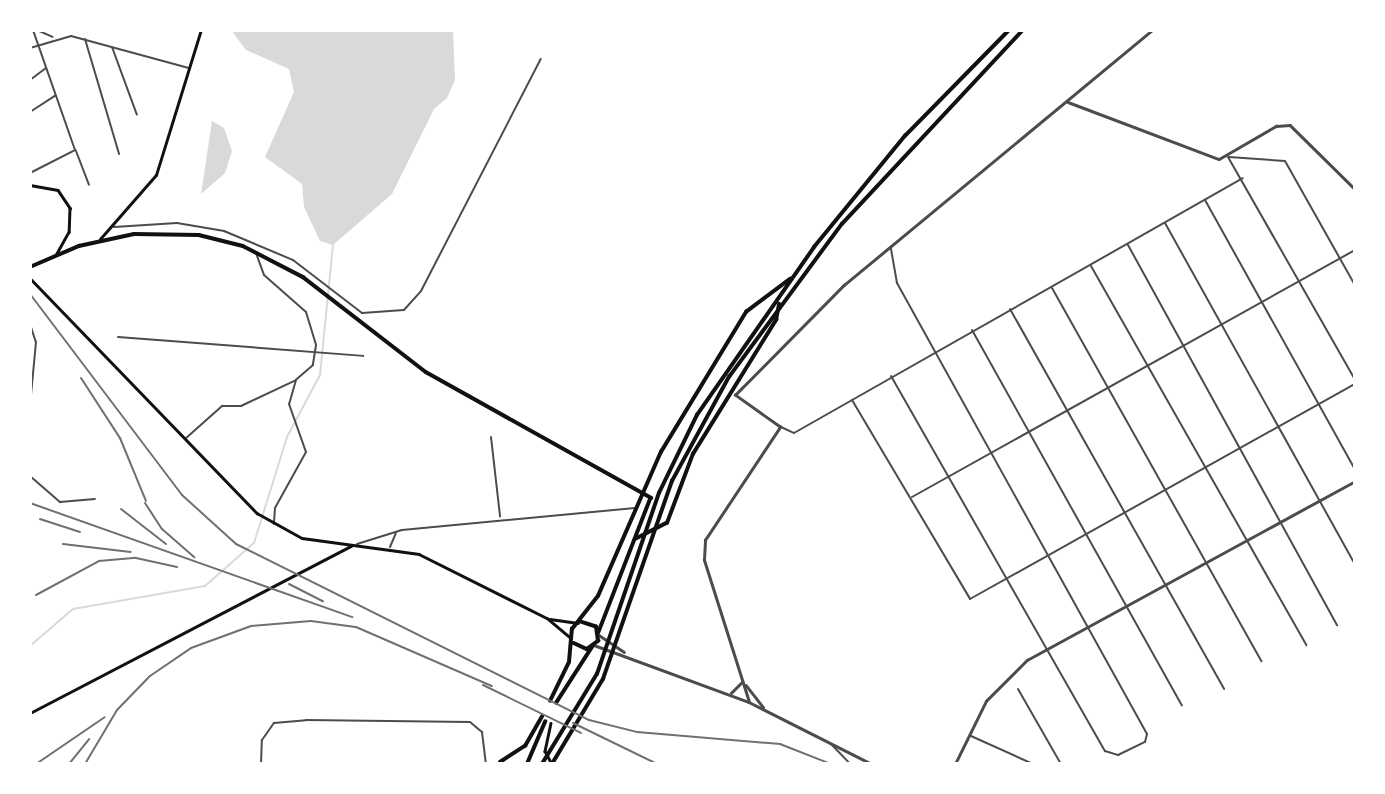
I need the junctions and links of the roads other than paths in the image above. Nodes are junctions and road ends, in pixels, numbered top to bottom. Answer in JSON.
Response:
{"nodes":[{"id":1,"x":35,"y":30,"type":"edge"},
{"id":2,"x":201,"y":30,"type":"edge"},
{"id":3,"x":1009,"y":30,"type":"edge"},
{"id":4,"x":1023,"y":30,"type":"edge"},
{"id":5,"x":1152,"y":30,"type":"edge"},
{"id":6,"x":54,"y":37,"type":"junction"},
{"id":7,"x":86,"y":38,"type":"junction"},
{"id":8,"x":38,"y":42,"type":"junction"},
{"id":9,"x":111,"y":46,"type":"junction"},
{"id":10,"x":30,"y":48,"type":"edge"},
{"id":11,"x":541,"y":59,"type":"dead end"},
{"id":12,"x":47,"y":68,"type":"junction"},
{"id":13,"x":190,"y":68,"type":"junction"},
{"id":14,"x":30,"y":80,"type":"edge"},
{"id":15,"x":56,"y":96,"type":"junction"},
{"id":16,"x":1066,"y":101,"type":"junction"},
{"id":17,"x":30,"y":112,"type":"edge"},
{"id":18,"x":137,"y":115,"type":"dead end"},
{"id":19,"x":75,"y":150,"type":"junction"},
{"id":20,"x":118,"y":153,"type":"dead end"},
{"id":21,"x":1228,"y":157,"type":"junction"},
{"id":22,"x":30,"y":173,"type":"edge"},
{"id":23,"x":1243,"y":178,"type":"junction"},
{"id":24,"x":89,"y":185,"type":"dead end"},
{"id":25,"x":30,"y":186,"type":"edge"},
{"id":26,"x":1355,"y":189,"type":"edge"},
{"id":27,"x":1204,"y":199,"type":"junction"},
{"id":28,"x":1165,"y":222,"type":"junction"},
{"id":29,"x":114,"y":227,"type":"junction"},
{"id":30,"x":100,"y":239,"type":"junction"},
{"id":31,"x":1128,"y":244,"type":"junction"},
{"id":32,"x":891,"y":245,"type":"junction"},
{"id":33,"x":1355,"y":250,"type":"edge"},
{"id":34,"x":257,"y":252,"type":"junction"},
{"id":35,"x":54,"y":256,"type":"junction"},
{"id":36,"x":1340,"y":258,"type":"junction"},
{"id":37,"x":1090,"y":265,"type":"junction"},
{"id":38,"x":30,"y":267,"type":"edge"},
{"id":39,"x":30,"y":278,"type":"edge"},
{"id":40,"x":790,"y":279,"type":"junction"},
{"id":41,"x":1300,"y":279,"type":"junction"},
{"id":42,"x":1355,"y":285,"type":"edge"},
{"id":43,"x":1051,"y":287,"type":"junction"},
{"id":44,"x":1263,"y":300,"type":"junction"},
{"id":45,"x":779,"y":304,"type":"junction"},
{"id":46,"x":1010,"y":308,"type":"junction"},
{"id":47,"x":1222,"y":322,"type":"junction"},
{"id":48,"x":30,"y":324,"type":"edge"},
{"id":49,"x":972,"y":329,"type":"junction"},
{"id":50,"x":31,"y":331,"type":"edge"},
{"id":51,"x":118,"y":337,"type":"dead end"},
{"id":52,"x":1184,"y":345,"type":"junction"},
{"id":53,"x":315,"y":349,"type":"junction"},
{"id":54,"x":934,"y":351,"type":"junction"},
{"id":55,"x":363,"y":356,"type":"dead end"},
{"id":56,"x":1146,"y":365,"type":"junction"},
{"id":57,"x":891,"y":376,"type":"junction"},
{"id":58,"x":296,"y":380,"type":"junction"},
{"id":59,"x":1355,"y":382,"type":"edge"},
{"id":60,"x":1106,"y":387,"type":"junction"},
{"id":61,"x":852,"y":400,"type":"junction"},
{"id":62,"x":30,"y":405,"type":"edge"},
{"id":63,"x":1319,"y":405,"type":"junction"},
{"id":64,"x":1066,"y":410,"type":"junction"},
{"id":65,"x":1281,"y":424,"type":"junction"},
{"id":66,"x":780,"y":427,"type":"junction"},
{"id":67,"x":1027,"y":433,"type":"junction"},
{"id":68,"x":491,"y":437,"type":"dead end"},
{"id":69,"x":184,"y":440,"type":"junction"},
{"id":70,"x":1241,"y":446,"type":"junction"},
{"id":71,"x":990,"y":456,"type":"junction"},
{"id":72,"x":1203,"y":467,"type":"junction"},
{"id":73,"x":1355,"y":470,"type":"edge"},
{"id":74,"x":30,"y":476,"type":"edge"},
{"id":75,"x":950,"y":476,"type":"junction"},
{"id":76,"x":1355,"y":481,"type":"edge"},
{"id":77,"x":1162,"y":489,"type":"junction"},
{"id":78,"x":642,"y":494,"type":"junction"},
{"id":79,"x":911,"y":498,"type":"junction"},
{"id":80,"x":95,"y":499,"type":"dead end"},
{"id":81,"x":1322,"y":500,"type":"junction"},
{"id":82,"x":636,"y":508,"type":"junction"},
{"id":83,"x":1124,"y":513,"type":"junction"},
{"id":84,"x":500,"y":518,"type":"junction"},
{"id":85,"x":1283,"y":523,"type":"junction"},
{"id":86,"x":274,"y":524,"type":"junction"},
{"id":87,"x":402,"y":530,"type":"junction"},
{"id":88,"x":1089,"y":534,"type":"junction"},
{"id":89,"x":633,"y":541,"type":"junction"},
{"id":90,"x":354,"y":545,"type":"junction"},
{"id":91,"x":1247,"y":545,"type":"junction"},
{"id":92,"x":390,"y":547,"type":"junction"},
{"id":93,"x":1047,"y":557,"type":"junction"},
{"id":94,"x":1203,"y":560,"type":"junction"},
{"id":95,"x":1355,"y":565,"type":"edge"},
{"id":96,"x":1008,"y":579,"type":"junction"},
{"id":97,"x":1166,"y":582,"type":"junction"},
{"id":98,"x":1128,"y":604,"type":"junction"},
{"id":99,"x":547,"y":618,"type":"junction"},
{"id":100,"x":580,"y":623,"type":"junction"},
{"id":101,"x":1337,"y":625,"type":"dead end"},
{"id":102,"x":1088,"y":626,"type":"junction"},
{"id":103,"x":599,"y":634,"type":"junction"},
{"id":104,"x":572,"y":639,"type":"junction"},
{"id":105,"x":1306,"y":645,"type":"dead end"},
{"id":106,"x":593,"y":646,"type":"junction"},
{"id":107,"x":1047,"y":649,"type":"junction"},
{"id":108,"x":630,"y":655,"type":"junction"},
{"id":109,"x":1261,"y":661,"type":"dead end"},
{"id":110,"x":743,"y":679,"type":"junction"},
{"id":111,"x":1224,"y":689,"type":"dead end"},
{"id":112,"x":1018,"y":690,"type":"dead end"},
{"id":113,"x":729,"y":693,"type":"junction"},
{"id":114,"x":550,"y":701,"type":"dead end"},
{"id":115,"x":750,"y":702,"type":"junction"},
{"id":116,"x":556,"y":704,"type":"dead end"},
{"id":117,"x":1182,"y":705,"type":"dead end"},
{"id":118,"x":766,"y":709,"type":"junction"},
{"id":119,"x":30,"y":713,"type":"edge"},
{"id":120,"x":546,"y":720,"type":"junction"},
{"id":121,"x":970,"y":735,"type":"junction"},
{"id":122,"x":831,"y":743,"type":"junction"},
{"id":123,"x":500,"y":762,"type":"junction"},
{"id":124,"x":261,"y":764,"type":"edge"},
{"id":125,"x":489,"y":764,"type":"edge"},
{"id":126,"x":512,"y":764,"type":"edge"},
{"id":127,"x":527,"y":764,"type":"edge"},
{"id":128,"x":542,"y":764,"type":"edge"},
{"id":129,"x":552,"y":764,"type":"edge"},
{"id":130,"x":850,"y":764,"type":"edge"},
{"id":131,"x":872,"y":764,"type":"edge"},
{"id":132,"x":955,"y":764,"type":"edge"},
{"id":133,"x":1033,"y":764,"type":"edge"},
{"id":134,"x":1061,"y":764,"type":"edge"}],
"edges":[{"from":1,"to":6,"type":"street"},
{"from":1,"to":8,"type":"street"},
{"from":2,"to":13,"type":"main road"},
{"from":3,"to":40,"type":"main road"},
{"from":4,"to":45,"type":"main road"},
{"from":5,"to":16,"type":"street"},
{"from":6,"to":7,"type":"street"},
{"from":6,"to":8,"type":"street"},
{"from":7,"to":9,"type":"street"},
{"from":7,"to":20,"type":"street"},
{"from":8,"to":10,"type":"street"},
{"from":8,"to":12,"type":"street"},
{"from":9,"to":13,"type":"street"},
{"from":9,"to":18,"type":"street"},
{"from":11,"to":29,"type":"street"},
{"from":12,"to":14,"type":"street"},
{"from":12,"to":15,"type":"street"},
{"from":13,"to":29,"type":"main road"},
{"from":15,"to":17,"type":"street"},
{"from":15,"to":19,"type":"street"},
{"from":16,"to":21,"type":"street"},
{"from":16,"to":32,"type":"street"},
{"from":19,"to":22,"type":"street"},
{"from":19,"to":24,"type":"street"},
{"from":21,"to":23,"type":"street"},
{"from":21,"to":26,"type":"street"},
{"from":21,"to":36,"type":"street"},
{"from":23,"to":27,"type":"street"},
{"from":23,"to":41,"type":"street"},
{"from":25,"to":35,"type":"main road"},
{"from":27,"to":28,"type":"street"},
{"from":27,"to":44,"type":"street"},
{"from":28,"to":31,"type":"street"},
{"from":28,"to":47,"type":"street"},
{"from":29,"to":30,"type":"main road"},
{"from":30,"to":34,"type":"main road"},
{"from":30,"to":35,"type":"main road"},
{"from":31,"to":37,"type":"street"},
{"from":31,"to":52,"type":"street"},
{"from":32,"to":54,"type":"street"},
{"from":32,"to":66,"type":"street"},
{"from":33,"to":36,"type":"street"},
{"from":34,"to":53,"type":"street"},
{"from":34,"to":78,"type":"main road"},
{"from":35,"to":38,"type":"main road"},
{"from":36,"to":41,"type":"street"},
{"from":36,"to":42,"type":"street"},
{"from":37,"to":43,"type":"street"},
{"from":37,"to":56,"type":"street"},
{"from":39,"to":69,"type":"main road"},
{"from":40,"to":78,"type":"main road"},
{"from":40,"to":128,"type":"main road"},
{"from":41,"to":44,"type":"street"},
{"from":41,"to":59,"type":"street"},
{"from":43,"to":46,"type":"street"},
{"from":43,"to":60,"type":"street"},
{"from":44,"to":47,"type":"street"},
{"from":44,"to":63,"type":"street"},
{"from":45,"to":89,"type":"main road"},
{"from":45,"to":129,"type":"main road"},
{"from":46,"to":49,"type":"street"},
{"from":46,"to":64,"type":"street"},
{"from":47,"to":52,"type":"street"},
{"from":47,"to":65,"type":"street"},
{"from":48,"to":50,"type":"street"},
{"from":49,"to":54,"type":"street"},
{"from":49,"to":67,"type":"street"},
{"from":50,"to":62,"type":"street"},
{"from":51,"to":53,"type":"street"},
{"from":52,"to":56,"type":"street"},
{"from":52,"to":70,"type":"street"},
{"from":53,"to":55,"type":"street"},
{"from":53,"to":58,"type":"street"},
{"from":54,"to":57,"type":"street"},
{"from":54,"to":71,"type":"street"},
{"from":56,"to":60,"type":"street"},
{"from":56,"to":72,"type":"street"},
{"from":57,"to":61,"type":"street"},
{"from":57,"to":75,"type":"street"},
{"from":58,"to":69,"type":"street"},
{"from":58,"to":86,"type":"street"},
{"from":59,"to":63,"type":"street"},
{"from":60,"to":64,"type":"street"},
{"from":60,"to":77,"type":"street"},
{"from":61,"to":66,"type":"street"},
{"from":61,"to":79,"type":"street"},
{"from":63,"to":65,"type":"street"},
{"from":63,"to":73,"type":"street"},
{"from":64,"to":67,"type":"street"},
{"from":64,"to":83,"type":"street"},
{"from":65,"to":70,"type":"street"},
{"from":65,"to":81,"type":"street"},
{"from":66,"to":110,"type":"street"},
{"from":67,"to":71,"type":"street"},
{"from":67,"to":88,"type":"street"},
{"from":68,"to":84,"type":"street"},
{"from":69,"to":86,"type":"main road"},
{"from":70,"to":72,"type":"street"},
{"from":70,"to":85,"type":"street"},
{"from":71,"to":75,"type":"street"},
{"from":71,"to":93,"type":"street"},
{"from":72,"to":77,"type":"street"},
{"from":72,"to":91,"type":"street"},
{"from":74,"to":80,"type":"street"},
{"from":75,"to":79,"type":"street"},
{"from":75,"to":96,"type":"street"},
{"from":76,"to":81,"type":"street"},
{"from":77,"to":83,"type":"street"},
{"from":77,"to":94,"type":"street"},
{"from":78,"to":82,"type":"main road"},
{"from":78,"to":89,"type":"main road"},
{"from":79,"to":96,"type":"street"},
{"from":81,"to":85,"type":"street"},
{"from":81,"to":95,"type":"street"},
{"from":82,"to":84,"type":"street"},
{"from":82,"to":100,"type":"main road"},
{"from":83,"to":88,"type":"street"},
{"from":83,"to":97,"type":"street"},
{"from":84,"to":87,"type":"street"},
{"from":85,"to":91,"type":"street"},
{"from":85,"to":101,"type":"street"},
{"from":86,"to":90,"type":"main road"},
{"from":87,"to":90,"type":"street"},
{"from":87,"to":92,"type":"street"},
{"from":88,"to":93,"type":"street"},
{"from":88,"to":98,"type":"street"},
{"from":89,"to":103,"type":"main road"},
{"from":90,"to":92,"type":"main road"},
{"from":90,"to":119,"type":"main road"},
{"from":91,"to":94,"type":"street"},
{"from":91,"to":105,"type":"street"},
{"from":92,"to":99,"type":"main road"},
{"from":93,"to":96,"type":"street"},
{"from":93,"to":102,"type":"street"},
{"from":94,"to":97,"type":"street"},
{"from":94,"to":109,"type":"street"},
{"from":96,"to":107,"type":"street"},
{"from":97,"to":98,"type":"street"},
{"from":97,"to":111,"type":"street"},
{"from":98,"to":102,"type":"street"},
{"from":98,"to":117,"type":"street"},
{"from":99,"to":100,"type":"main road"},
{"from":99,"to":104,"type":"main road"},
{"from":100,"to":103,"type":"main road"},
{"from":100,"to":104,"type":"main road"},
{"from":102,"to":107,"type":"street"},
{"from":102,"to":107,"type":"street"},
{"from":103,"to":106,"type":"main road"},
{"from":103,"to":108,"type":"street"},
{"from":104,"to":106,"type":"main road"},
{"from":104,"to":114,"type":"main road"},
{"from":106,"to":108,"type":"street"},
{"from":106,"to":116,"type":"main road"},
{"from":107,"to":121,"type":"street"},
{"from":108,"to":113,"type":"street"},
{"from":110,"to":113,"type":"street"},
{"from":110,"to":115,"type":"street"},
{"from":110,"to":118,"type":"street"},
{"from":112,"to":134,"type":"street"},
{"from":113,"to":115,"type":"street"},
{"from":115,"to":118,"type":"street"},
{"from":118,"to":122,"type":"street"},
{"from":120,"to":123,"type":"main road"},
{"from":120,"to":127,"type":"main road"},
{"from":120,"to":129,"type":"main road"},
{"from":121,"to":132,"type":"street"},
{"from":121,"to":133,"type":"street"},
{"from":122,"to":130,"type":"street"},
{"from":122,"to":131,"type":"street"},
{"from":123,"to":125,"type":"main road"},
{"from":123,"to":126,"type":"main road"},
{"from":124,"to":125,"type":"street"}]}
